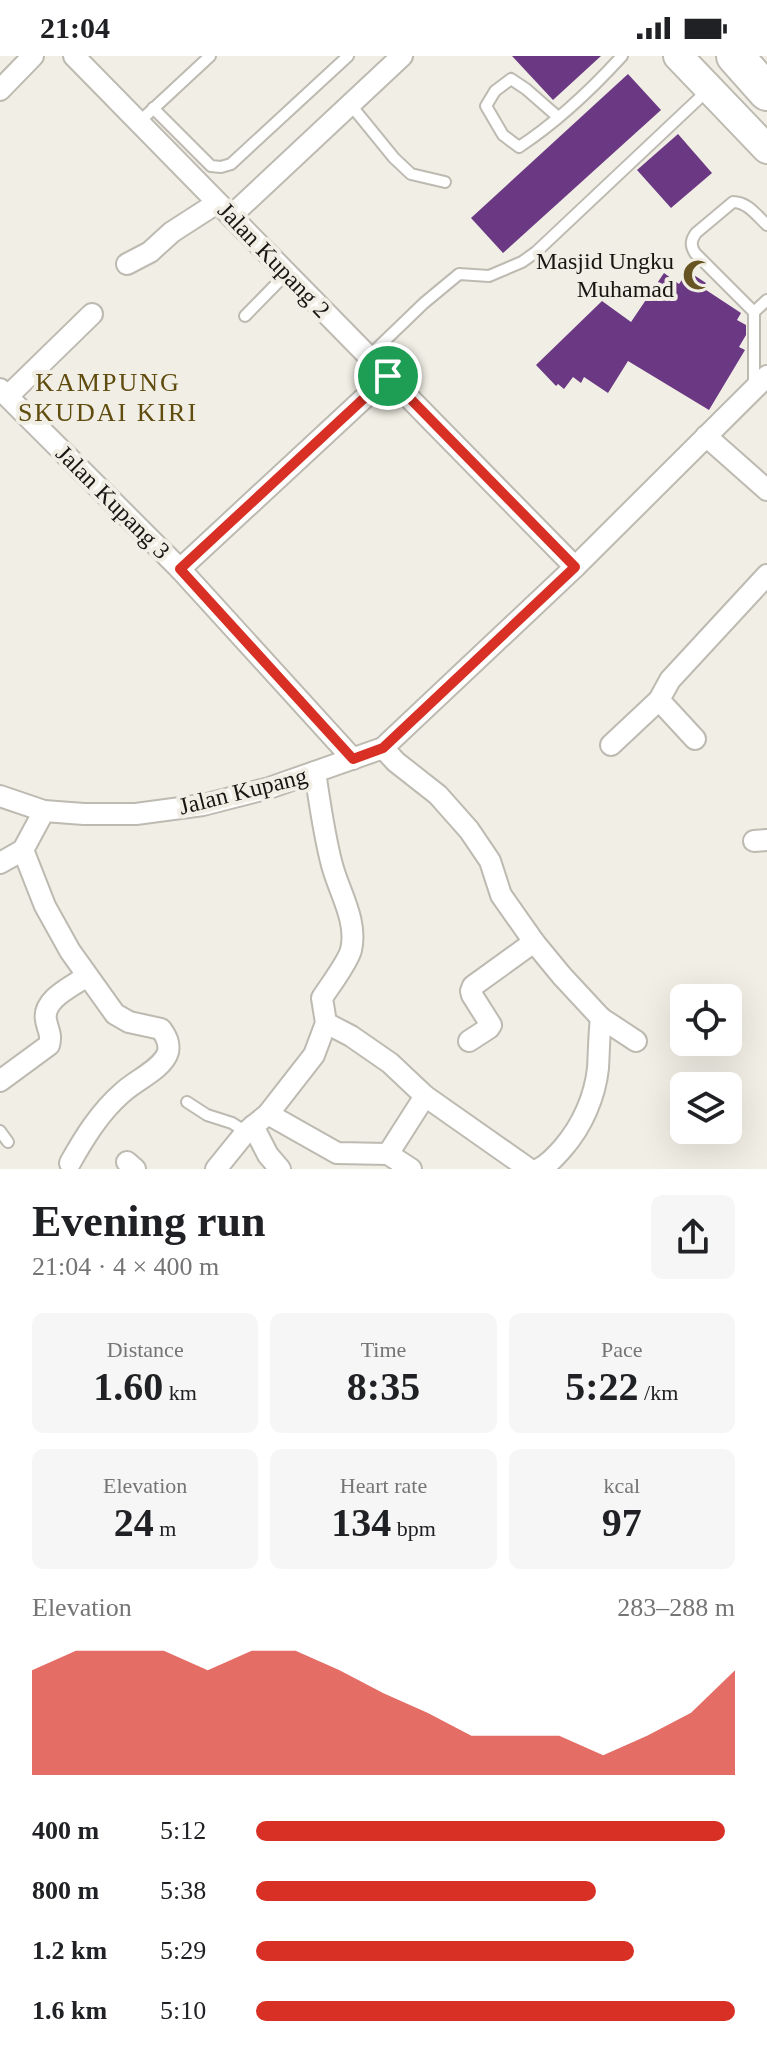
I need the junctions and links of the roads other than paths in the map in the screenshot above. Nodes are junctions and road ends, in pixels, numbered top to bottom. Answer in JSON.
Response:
{"nodes":[{"id":1,"x":33,"y":56,"type":"edge"},
{"id":2,"x":74,"y":56,"type":"edge"},
{"id":3,"x":210,"y":56,"type":"edge"},
{"id":4,"x":348,"y":56,"type":"edge"},
{"id":5,"x":402,"y":56,"type":"edge"},
{"id":6,"x":622,"y":56,"type":"edge"},
{"id":7,"x":678,"y":56,"type":"edge"},
{"id":8,"x":735,"y":56,"type":"edge"},
{"id":9,"x":710,"y":89,"type":"junction"},
{"id":10,"x":0,"y":90,"type":"edge"},
{"id":11,"x":767,"y":92,"type":"edge"},
{"id":12,"x":350,"y":104,"type":"junction"},
{"id":13,"x":146,"y":115,"type":"junction"},
{"id":14,"x":558,"y":117,"type":"junction"},
{"id":15,"x":767,"y":149,"type":"edge"},
{"id":16,"x":445,"y":182,"type":"dead end"},
{"id":17,"x":224,"y":209,"type":"junction"},
{"id":18,"x":767,"y":225,"type":"edge"},
{"id":19,"x":127,"y":264,"type":"dead end"},
{"id":20,"x":287,"y":273,"type":"junction"},
{"id":21,"x":767,"y":300,"type":"edge"},
{"id":22,"x":754,"y":312,"type":"junction"},
{"id":23,"x":92,"y":314,"type":"dead end"},
{"id":24,"x":245,"y":316,"type":"dead end"},
{"id":25,"x":369,"y":356,"type":"junction"},
{"id":26,"x":388,"y":376,"type":"junction"},
{"id":27,"x":760,"y":383,"type":"edge"},
{"id":28,"x":4,"y":392,"type":"edge"},
{"id":29,"x":706,"y":436,"type":"junction"},
{"id":30,"x":767,"y":490,"type":"edge"},
{"id":31,"x":575,"y":567,"type":"junction"},
{"id":32,"x":180,"y":569,"type":"junction"},
{"id":33,"x":767,"y":575,"type":"edge"},
{"id":34,"x":659,"y":700,"type":"junction"},
{"id":35,"x":695,"y":739,"type":"dead end"},
{"id":36,"x":611,"y":745,"type":"dead end"},
{"id":37,"x":383,"y":748,"type":"junction"},
{"id":38,"x":353,"y":759,"type":"junction"},
{"id":39,"x":315,"y":772,"type":"junction"},
{"id":40,"x":0,"y":796,"type":"edge"},
{"id":41,"x":44,"y":811,"type":"junction"},
{"id":42,"x":23,"y":850,"type":"junction"},
{"id":43,"x":0,"y":863,"type":"edge"},
{"id":44,"x":534,"y":942,"type":"junction"},
{"id":45,"x":87,"y":976,"type":"junction"},
{"id":46,"x":601,"y":1018,"type":"junction"},
{"id":47,"x":326,"y":1023,"type":"junction"},
{"id":48,"x":469,"y":1041,"type":"dead end"},
{"id":49,"x":636,"y":1041,"type":"dead end"},
{"id":50,"x":0,"y":1081,"type":"edge"},
{"id":51,"x":425,"y":1096,"type":"junction"},
{"id":52,"x":187,"y":1102,"type":"dead end"},
{"id":53,"x":256,"y":1124,"type":"junction"},
{"id":54,"x":0,"y":1131,"type":"edge"},
{"id":55,"x":8,"y":1142,"type":"dead end"},
{"id":56,"x":388,"y":1154,"type":"junction"},
{"id":57,"x":334,"y":1161,"type":"edge"},
{"id":58,"x":70,"y":1163,"type":"dead end"},
{"id":59,"x":216,"y":1169,"type":"edge"},
{"id":60,"x":280,"y":1169,"type":"edge"},
{"id":61,"x":411,"y":1169,"type":"edge"},
{"id":62,"x":529,"y":1169,"type":"edge"},
{"id":63,"x":539,"y":1169,"type":"edge"}],
"edges":[{"from":1,"to":10,"type":"street"},
{"from":2,"to":13,"type":"street","name":"Jalan Kupang 2"},
{"from":3,"to":13,"type":"lane"},
{"from":4,"to":13,"type":"lane"},
{"from":5,"to":12,"type":"street"},
{"from":6,"to":14,"type":"lane"},
{"from":7,"to":9,"type":"street"},
{"from":8,"to":11,"type":"highway"},
{"from":9,"to":15,"type":"street"},
{"from":9,"to":25,"type":"lane"},
{"from":12,"to":16,"type":"lane"},
{"from":12,"to":17,"type":"street"},
{"from":13,"to":17,"type":"street","name":"Jalan Kupang 2"},
{"from":14,"to":14,"type":"lane"},
{"from":17,"to":19,"type":"street"},
{"from":17,"to":20,"type":"street","name":"Jalan Kupang 2"},
{"from":18,"to":22,"type":"lane"},
{"from":20,"to":24,"type":"lane"},
{"from":20,"to":25,"type":"street","name":"Jalan Kupang 2"},
{"from":21,"to":22,"type":"lane"},
{"from":22,"to":27,"type":"lane"},
{"from":23,"to":28,"type":"street"},
{"from":25,"to":26,"type":"street","name":"Jalan Kupang 2"},
{"from":26,"to":31,"type":"street","name":"Jalan Kupang 2"},
{"from":26,"to":32,"type":"street"},
{"from":27,"to":29,"type":"street","name":"Jalan Kupang"},
{"from":28,"to":32,"type":"street","name":"Jalan Kupang 3"},
{"from":29,"to":30,"type":"street"},
{"from":29,"to":31,"type":"street","name":"Jalan Kupang"},
{"from":31,"to":37,"type":"street","name":"Jalan Kupang"},
{"from":32,"to":38,"type":"street","name":"Jalan Kupang 3"},
{"from":33,"to":34,"type":"street"},
{"from":34,"to":35,"type":"street"},
{"from":34,"to":36,"type":"street"},
{"from":37,"to":38,"type":"street","name":"Jalan Kupang"},
{"from":37,"to":44,"type":"street"},
{"from":38,"to":39,"type":"street","name":"Jalan Kupang"},
{"from":39,"to":41,"type":"street","name":"Jalan Kupang"},
{"from":39,"to":47,"type":"street"},
{"from":40,"to":41,"type":"street","name":"Jalan Kupang"},
{"from":41,"to":42,"type":"street"},
{"from":42,"to":43,"type":"street"},
{"from":42,"to":45,"type":"street"},
{"from":44,"to":46,"type":"street"},
{"from":44,"to":48,"type":"street"},
{"from":45,"to":50,"type":"street"},
{"from":45,"to":58,"type":"street"},
{"from":46,"to":49,"type":"street"},
{"from":46,"to":63,"type":"street"},
{"from":47,"to":51,"type":"street"},
{"from":47,"to":53,"type":"street"},
{"from":51,"to":56,"type":"street"},
{"from":51,"to":62,"type":"street"},
{"from":52,"to":53,"type":"lane"},
{"from":53,"to":57,"type":"street"},
{"from":53,"to":59,"type":"street"},
{"from":53,"to":60,"type":"street"},
{"from":54,"to":55,"type":"lane"},
{"from":56,"to":57,"type":"street"},
{"from":56,"to":61,"type":"street"}]}
